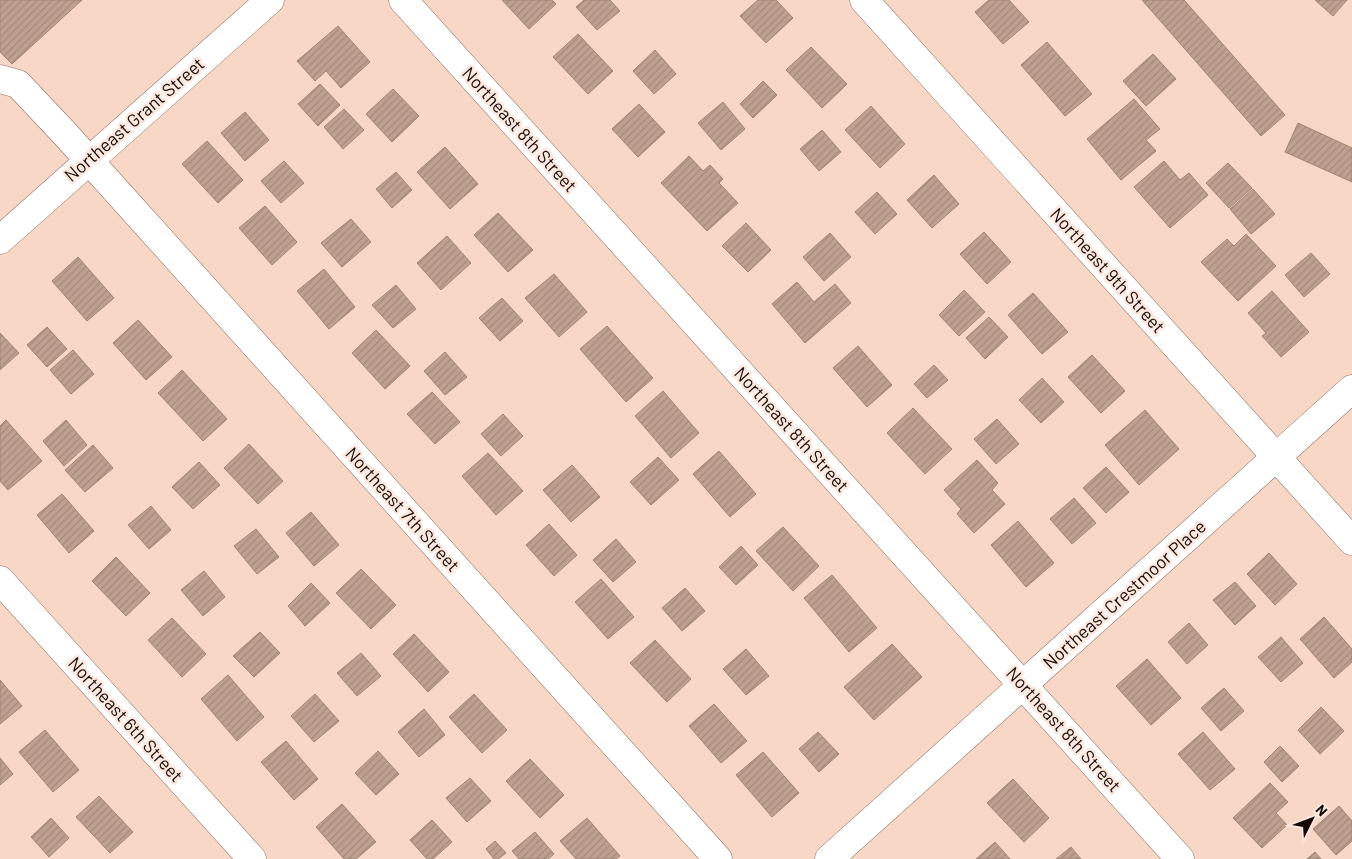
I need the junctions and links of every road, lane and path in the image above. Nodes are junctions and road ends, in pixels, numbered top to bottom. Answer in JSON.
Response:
{"nodes":[{"id":1,"x":403,"y":0,"type":"edge"},
{"id":2,"x":864,"y":0,"type":"edge"},
{"id":3,"x":267,"y":1,"type":"edge"},
{"id":4,"x":0,"y":80,"type":"edge"},
{"id":5,"x":88,"y":160,"type":"junction"},
{"id":6,"x":0,"y":240,"type":"edge"},
{"id":7,"x":1352,"y":389,"type":"edge"},
{"id":8,"x":1276,"y":456,"type":"junction"},
{"id":9,"x":1352,"y":541,"type":"edge"},
{"id":10,"x":0,"y":580,"type":"edge"},
{"id":11,"x":1024,"y":684,"type":"junction"},
{"id":12,"x":252,"y":859,"type":"edge"},
{"id":13,"x":718,"y":859,"type":"edge"},
{"id":14,"x":829,"y":859,"type":"edge"},
{"id":15,"x":1180,"y":859,"type":"edge"}],
"edges":[{"from":1,"to":11,"type":"street","name":"Northeast 8th Street"},
{"from":2,"to":8,"type":"street","name":"Northeast 9th Street"},
{"from":3,"to":5,"type":"street","name":"Northeast Grant Street"},
{"from":4,"to":5,"type":"street","name":"Northeast 7th Street"},
{"from":5,"to":6,"type":"street","name":"Northeast Grant Street"},
{"from":5,"to":13,"type":"street","name":"Northeast 7th Street"},
{"from":7,"to":8,"type":"street","name":"Northeast Crestmoor Place"},
{"from":8,"to":9,"type":"street","name":"Northeast 9th Street"},
{"from":8,"to":11,"type":"street","name":"Northeast Crestmoor Place"},
{"from":10,"to":12,"type":"street","name":"Northeast 6th Street"},
{"from":11,"to":14,"type":"street","name":"Northeast Crestmoor Place"},
{"from":11,"to":15,"type":"street","name":"Northeast 8th Street"}]}
